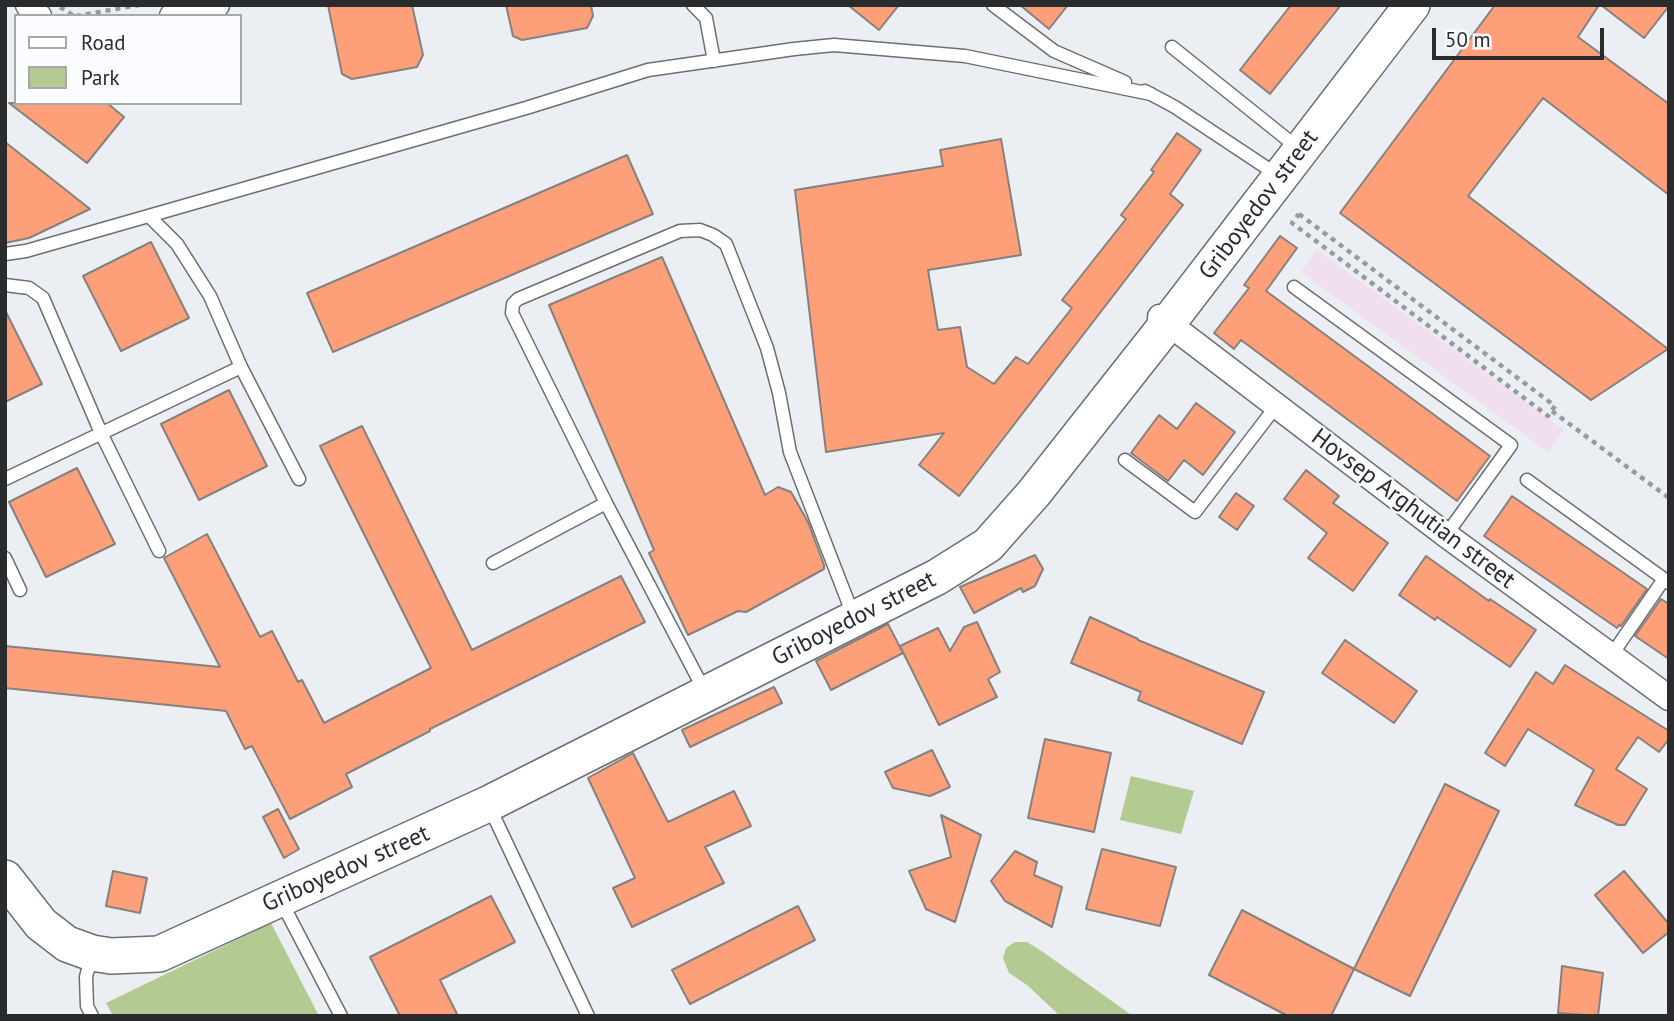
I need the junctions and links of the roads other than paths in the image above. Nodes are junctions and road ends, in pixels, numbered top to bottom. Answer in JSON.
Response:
{"nodes":[{"id":1,"x":217,"y":5,"type":"edge"},
{"id":2,"x":694,"y":5,"type":"edge"},
{"id":3,"x":993,"y":5,"type":"edge"},
{"id":4,"x":1398,"y":5,"type":"edge"},
{"id":5,"x":1412,"y":5,"type":"edge"},
{"id":6,"x":180,"y":14,"type":"edge"},
{"id":7,"x":1172,"y":47,"type":"dead end"},
{"id":8,"x":714,"y":61,"type":"junction"},
{"id":9,"x":1151,"y":94,"type":"junction"},
{"id":10,"x":1296,"y":146,"type":"junction"},
{"id":11,"x":1270,"y":170,"type":"junction"},
{"id":12,"x":149,"y":216,"type":"junction"},
{"id":13,"x":5,"y":254,"type":"edge"},
{"id":14,"x":5,"y":285,"type":"edge"},
{"id":15,"x":1294,"y":287,"type":"dead end"},
{"id":16,"x":1164,"y":320,"type":"junction"},
{"id":17,"x":241,"y":367,"type":"junction"},
{"id":18,"x":1277,"y":405,"type":"junction"},
{"id":19,"x":101,"y":433,"type":"junction"},
{"id":20,"x":1125,"y":460,"type":"dead end"},
{"id":21,"x":5,"y":478,"type":"edge"},
{"id":22,"x":299,"y":479,"type":"dead end"},
{"id":23,"x":1527,"y":480,"type":"dead end"},
{"id":24,"x":606,"y":503,"type":"junction"},
{"id":25,"x":1446,"y":535,"type":"junction"},
{"id":26,"x":159,"y":551,"type":"dead end"},
{"id":27,"x":5,"y":558,"type":"edge"},
{"id":28,"x":494,"y":563,"type":"dead end"},
{"id":29,"x":1666,"y":581,"type":"edge"},
{"id":30,"x":20,"y":590,"type":"dead end"},
{"id":31,"x":850,"y":607,"type":"junction"},
{"id":32,"x":1611,"y":656,"type":"junction"},
{"id":33,"x":702,"y":685,"type":"junction"},
{"id":34,"x":1669,"y":698,"type":"edge"},
{"id":35,"x":485,"y":799,"type":"junction"},
{"id":36,"x":5,"y":860,"type":"edge"},
{"id":37,"x":5,"y":878,"type":"edge"},
{"id":38,"x":277,"y":893,"type":"junction"},
{"id":39,"x":94,"y":948,"type":"junction"},
{"id":40,"x":92,"y":1016,"type":"edge"},
{"id":41,"x":341,"y":1016,"type":"edge"},
{"id":42,"x":588,"y":1016,"type":"edge"}],
"edges":[{"from":1,"to":6,"type":"street"},
{"from":2,"to":8,"type":"lane"},
{"from":3,"to":9,"type":"lane"},
{"from":4,"to":10,"type":"street","name":"Griboyedov street"},
{"from":5,"to":10,"type":"street","name":"Griboyedov street"},
{"from":7,"to":10,"type":"lane"},
{"from":8,"to":9,"type":"lane"},
{"from":8,"to":12,"type":"lane"},
{"from":9,"to":11,"type":"lane"},
{"from":10,"to":11,"type":"street","name":"Griboyedov street"},
{"from":10,"to":16,"type":"street","name":"Griboyedov street"},
{"from":11,"to":16,"type":"street","name":"Griboyedov street"},
{"from":12,"to":13,"type":"lane"},
{"from":12,"to":17,"type":"lane"},
{"from":14,"to":19,"type":"lane"},
{"from":15,"to":25,"type":"lane"},
{"from":16,"to":18,"type":"street","name":"Hovsep Arghutian street"},
{"from":16,"to":31,"type":"street","name":"Griboyedov street"},
{"from":16,"to":35,"type":"street","name":"Griboyedov street"},
{"from":17,"to":19,"type":"lane"},
{"from":17,"to":22,"type":"lane"},
{"from":18,"to":20,"type":"lane"},
{"from":18,"to":25,"type":"street","name":"Hovsep Arghutian street"},
{"from":19,"to":21,"type":"lane"},
{"from":19,"to":26,"type":"lane"},
{"from":23,"to":29,"type":"lane"},
{"from":24,"to":28,"type":"lane"},
{"from":24,"to":31,"type":"lane"},
{"from":24,"to":33,"type":"lane"},
{"from":25,"to":32,"type":"street","name":"Hovsep Arghutian street"},
{"from":27,"to":30,"type":"lane"},
{"from":29,"to":32,"type":"lane"},
{"from":31,"to":33,"type":"street","name":"Griboyedov street"},
{"from":32,"to":34,"type":"street","name":"Hovsep Arghutian street"},
{"from":33,"to":35,"type":"street","name":"Griboyedov street"},
{"from":35,"to":38,"type":"street","name":"Griboyedov street"},
{"from":35,"to":42,"type":"lane"},
{"from":36,"to":39,"type":"street"},
{"from":37,"to":39,"type":"street"},
{"from":38,"to":39,"type":"street","name":"Griboyedov street"},
{"from":38,"to":41,"type":"lane"},
{"from":39,"to":40,"type":"lane"}]}
